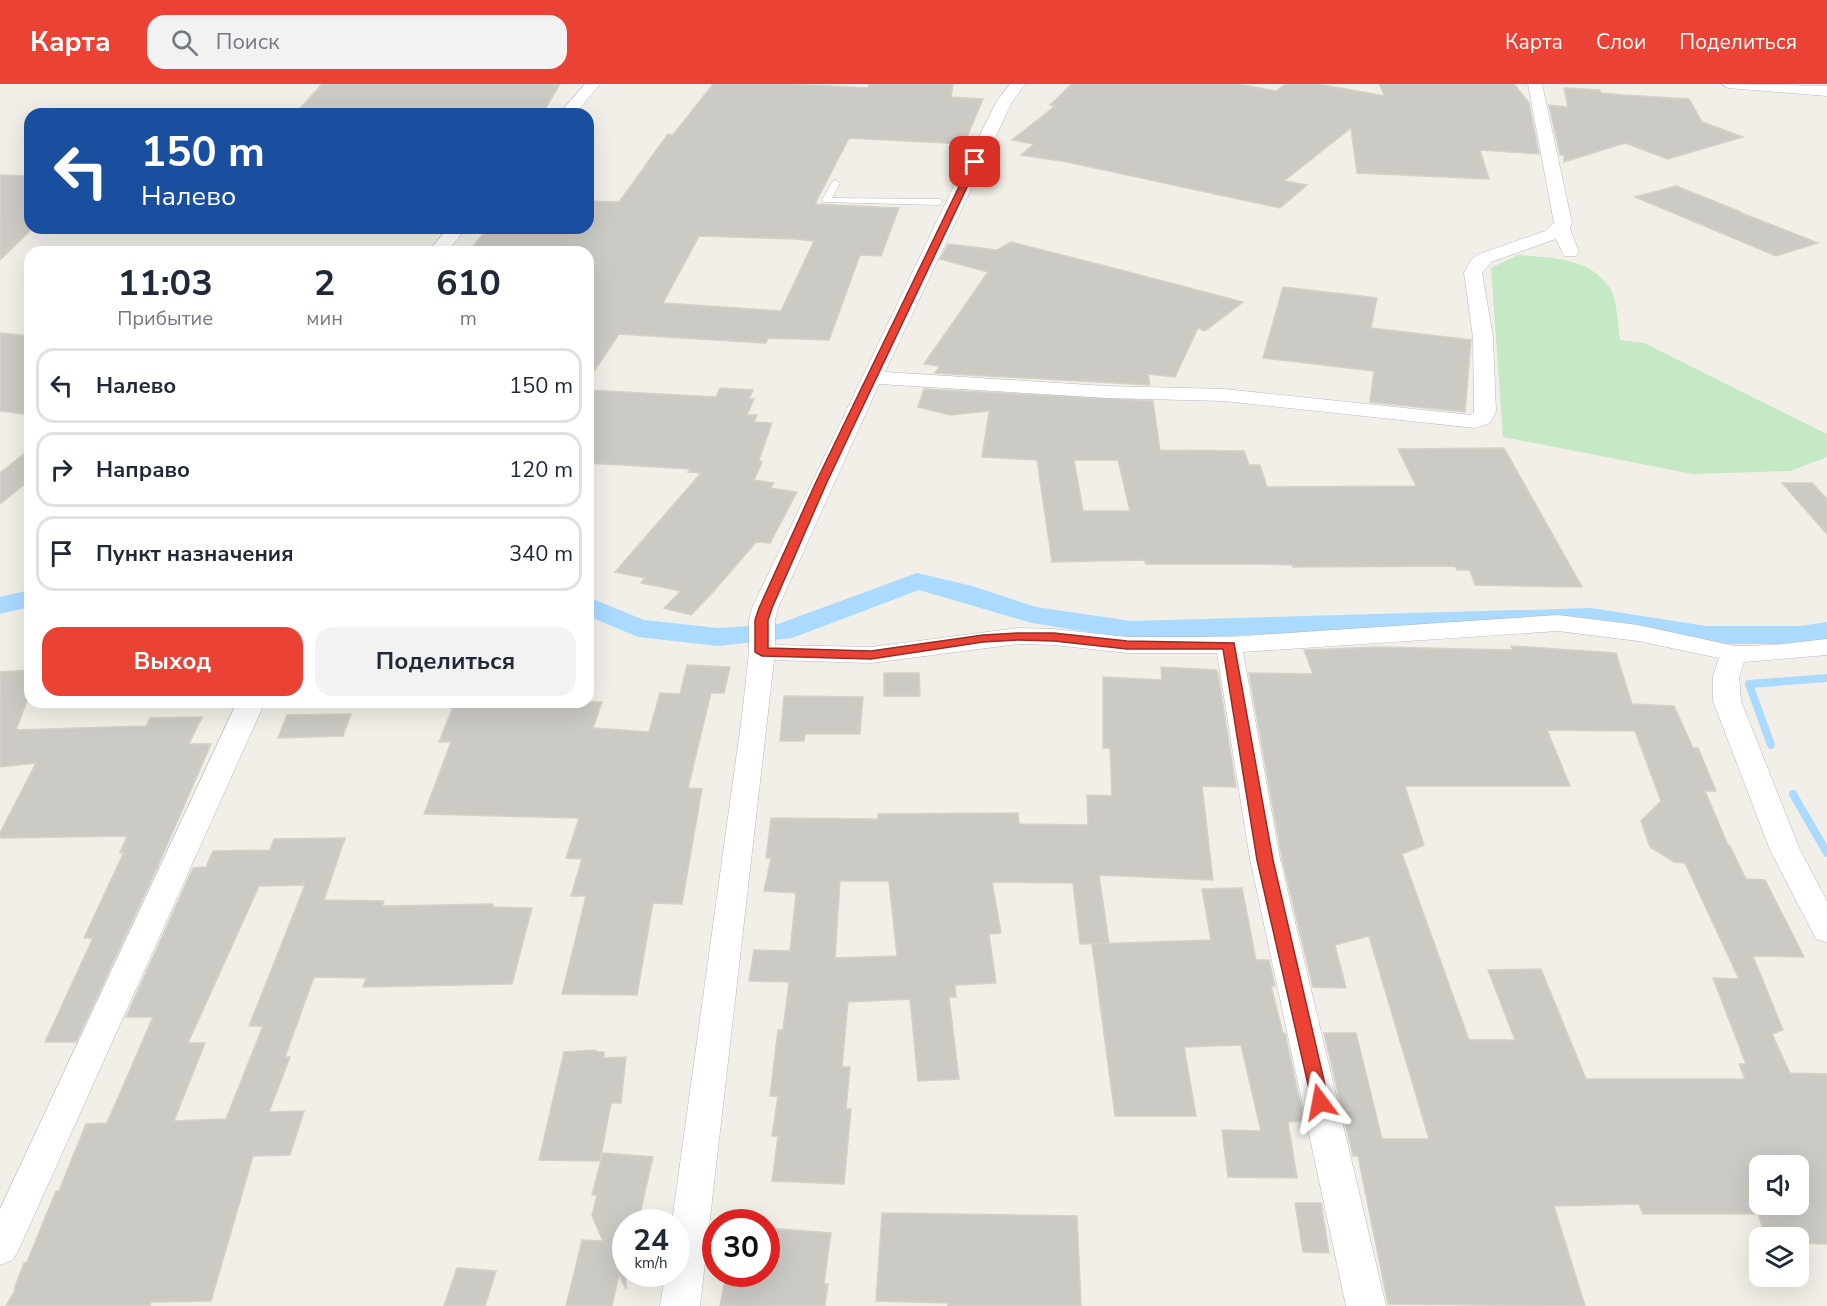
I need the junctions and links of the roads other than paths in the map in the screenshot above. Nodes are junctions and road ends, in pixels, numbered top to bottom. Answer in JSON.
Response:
{"nodes":[{"id":1,"x":593,"y":84,"type":"edge"},
{"id":2,"x":1018,"y":84,"type":"edge"},
{"id":3,"x":1535,"y":84,"type":"edge"},
{"id":4,"x":1728,"y":84,"type":"edge"},
{"id":5,"x":1827,"y":91,"type":"edge"},
{"id":6,"x":572,"y":108,"type":"edge"},
{"id":7,"x":836,"y":183,"type":"dead end"},
{"id":8,"x":947,"y":202,"type":"junction"},
{"id":9,"x":1561,"y":229,"type":"junction"},
{"id":10,"x":452,"y":234,"type":"edge"},
{"id":11,"x":442,"y":246,"type":"edge"},
{"id":12,"x":1570,"y":252,"type":"dead end"},
{"id":13,"x":872,"y":377,"type":"junction"},
{"id":14,"x":761,"y":638,"type":"junction"},
{"id":15,"x":1229,"y":645,"type":"junction"},
{"id":16,"x":1827,"y":647,"type":"edge"},
{"id":17,"x":1735,"y":654,"type":"junction"},
{"id":18,"x":247,"y":708,"type":"edge"},
{"id":19,"x":1827,"y":931,"type":"edge"},
{"id":20,"x":0,"y":1249,"type":"edge"},
{"id":21,"x":680,"y":1306,"type":"edge"},
{"id":22,"x":1366,"y":1306,"type":"edge"}],
"edges":[{"from":1,"to":6,"type":"street"},
{"from":2,"to":8,"type":"street"},
{"from":3,"to":9,"type":"street"},
{"from":4,"to":5,"type":"street"},
{"from":7,"to":8,"type":"lane"},
{"from":8,"to":13,"type":"street"},
{"from":9,"to":12,"type":"street"},
{"from":9,"to":13,"type":"street"},
{"from":10,"to":11,"type":"street"},
{"from":13,"to":14,"type":"street"},
{"from":14,"to":15,"type":"street"},
{"from":14,"to":21,"type":"street"},
{"from":15,"to":17,"type":"street"},
{"from":15,"to":22,"type":"street"},
{"from":16,"to":17,"type":"street"},
{"from":17,"to":19,"type":"street"},
{"from":18,"to":20,"type":"street"}]}
